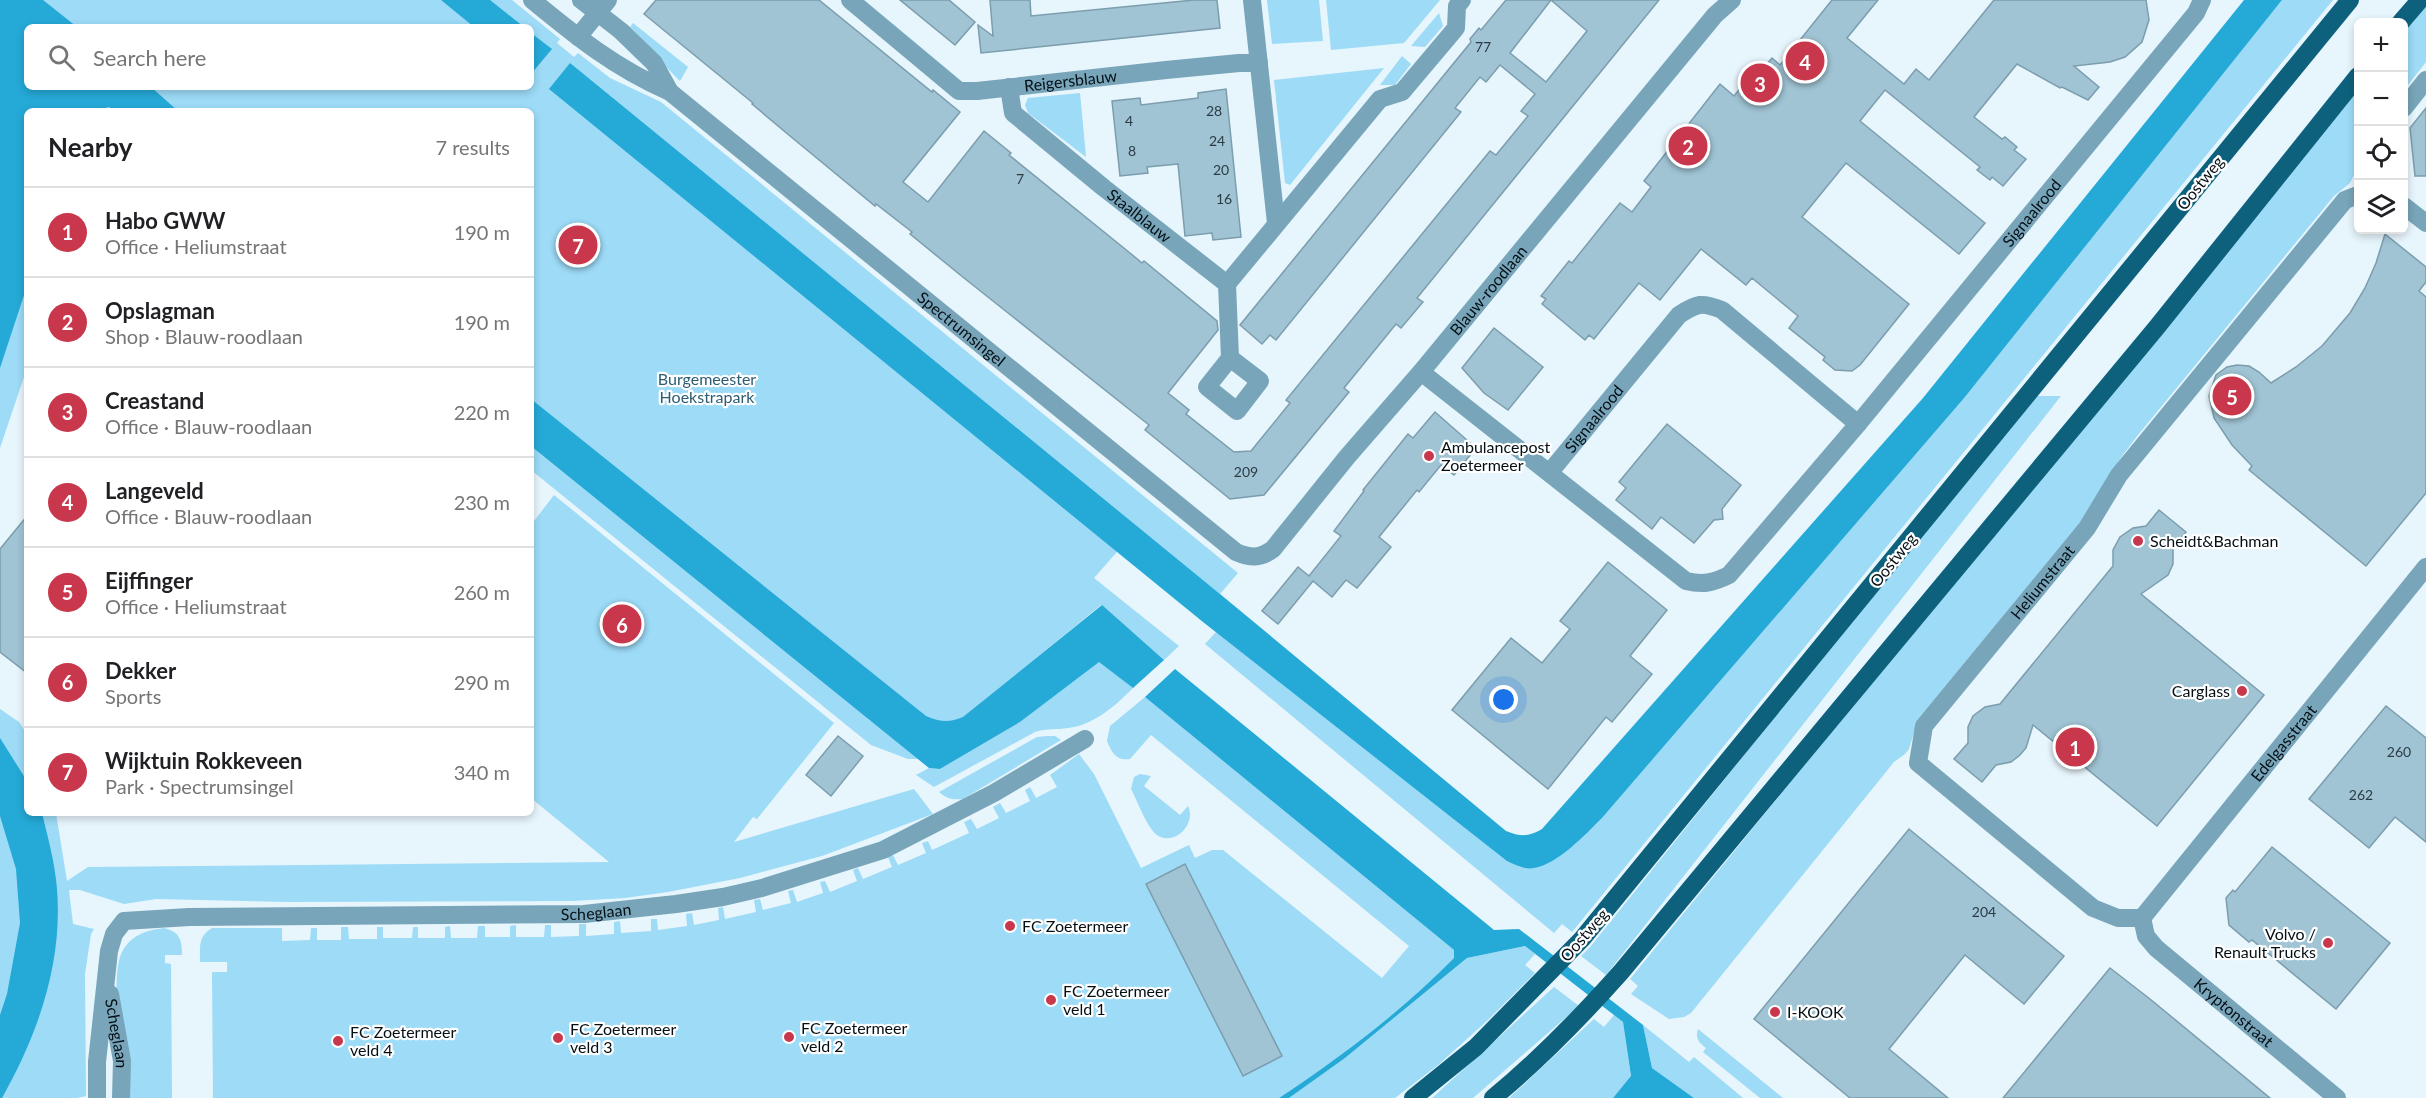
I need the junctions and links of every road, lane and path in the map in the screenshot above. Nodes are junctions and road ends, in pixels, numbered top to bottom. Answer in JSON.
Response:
{"nodes":[{"id":1,"x":532,"y":0,"type":"edge"},
{"id":2,"x":581,"y":0,"type":"edge"},
{"id":3,"x":850,"y":0,"type":"edge"},
{"id":4,"x":1252,"y":0,"type":"edge"},
{"id":5,"x":1462,"y":0,"type":"edge"},
{"id":6,"x":1732,"y":0,"type":"edge"},
{"id":7,"x":2202,"y":0,"type":"edge"},
{"id":8,"x":2350,"y":0,"type":"edge"},
{"id":9,"x":2420,"y":0,"type":"edge"},
{"id":10,"x":603,"y":6,"type":"edge"},
{"id":11,"x":1720,"y":8,"type":"edge"},
{"id":12,"x":2405,"y":18,"type":"edge"},
{"id":13,"x":578,"y":37,"type":"junction"},
{"id":14,"x":1258,"y":63,"type":"junction"},
{"id":15,"x":2426,"y":80,"type":"edge"},
{"id":16,"x":2354,"y":81,"type":"edge"},
{"id":17,"x":1009,"y":87,"type":"junction"},
{"id":18,"x":670,"y":92,"type":"junction"},
{"id":19,"x":2408,"y":102,"type":"edge"},
{"id":20,"x":2354,"y":197,"type":"edge"},
{"id":21,"x":2408,"y":210,"type":"edge"},
{"id":22,"x":1276,"y":223,"type":"junction"},
{"id":23,"x":2426,"y":223,"type":"edge"},
{"id":24,"x":1227,"y":284,"type":"junction"},
{"id":25,"x":1230,"y":358,"type":"dead end"},
{"id":26,"x":1421,"y":372,"type":"junction"},
{"id":27,"x":1858,"y":424,"type":"junction"},
{"id":28,"x":1550,"y":472,"type":"junction"},
{"id":29,"x":1256,"y":557,"type":"joint"},
{"id":30,"x":2426,"y":567,"type":"edge"},
{"id":31,"x":1085,"y":739,"type":"dead end"},
{"id":32,"x":2142,"y":918,"type":"junction"},
{"id":33,"x":106,"y":971,"type":"junction"},
{"id":34,"x":97,"y":1098,"type":"edge"},
{"id":35,"x":121,"y":1098,"type":"edge"},
{"id":36,"x":1413,"y":1098,"type":"edge"},
{"id":37,"x":1493,"y":1098,"type":"edge"},
{"id":38,"x":2337,"y":1098,"type":"edge"}],
"edges":[{"from":1,"to":13,"type":"street","name":"Spectrumsingel"},
{"from":2,"to":10,"type":"street","name":"Spectrumsingel"},
{"from":3,"to":17,"type":"street","name":"Reigersblauw"},
{"from":4,"to":14,"type":"street"},
{"from":5,"to":22,"type":"street"},
{"from":6,"to":11,"type":"street","name":"Blauw-roodlaan"},
{"from":7,"to":27,"type":"street","name":"Signaalrood"},
{"from":8,"to":36,"type":"main road","name":"Oostweg"},
{"from":9,"to":12,"type":"main road"},
{"from":10,"to":13,"type":"street"},
{"from":10,"to":18,"type":"street","name":"Spectrumsingel"},
{"from":11,"to":26,"type":"street","name":"Blauw-roodlaan"},
{"from":13,"to":18,"type":"street","name":"Spectrumsingel"},
{"from":14,"to":17,"type":"street","name":"Reigersblauw"},
{"from":14,"to":22,"type":"street"},
{"from":15,"to":19,"type":"street"},
{"from":16,"to":37,"type":"main road"},
{"from":17,"to":24,"type":"street","name":"Staalblauw"},
{"from":18,"to":29,"type":"street","name":"Spectrumsingel"},
{"from":20,"to":32,"type":"street","name":"Heliumstraat"},
{"from":21,"to":23,"type":"street"},
{"from":22,"to":24,"type":"street"},
{"from":24,"to":25,"type":"street"},
{"from":26,"to":28,"type":"street","name":"Signaalrood"},
{"from":26,"to":29,"type":"street","name":"Blauw-roodlaan"},
{"from":27,"to":28,"type":"street","name":"Signaalrood"},
{"from":27,"to":28,"type":"street","name":"Signaalrood"},
{"from":30,"to":32,"type":"street","name":"Edelgasstraat"},
{"from":31,"to":33,"type":"street","name":"Scheglaan"},
{"from":32,"to":38,"type":"street","name":"Kryptonstraat"},
{"from":33,"to":34,"type":"street","name":"Scheglaan"},
{"from":33,"to":35,"type":"street","name":"Scheglaan"}]}
